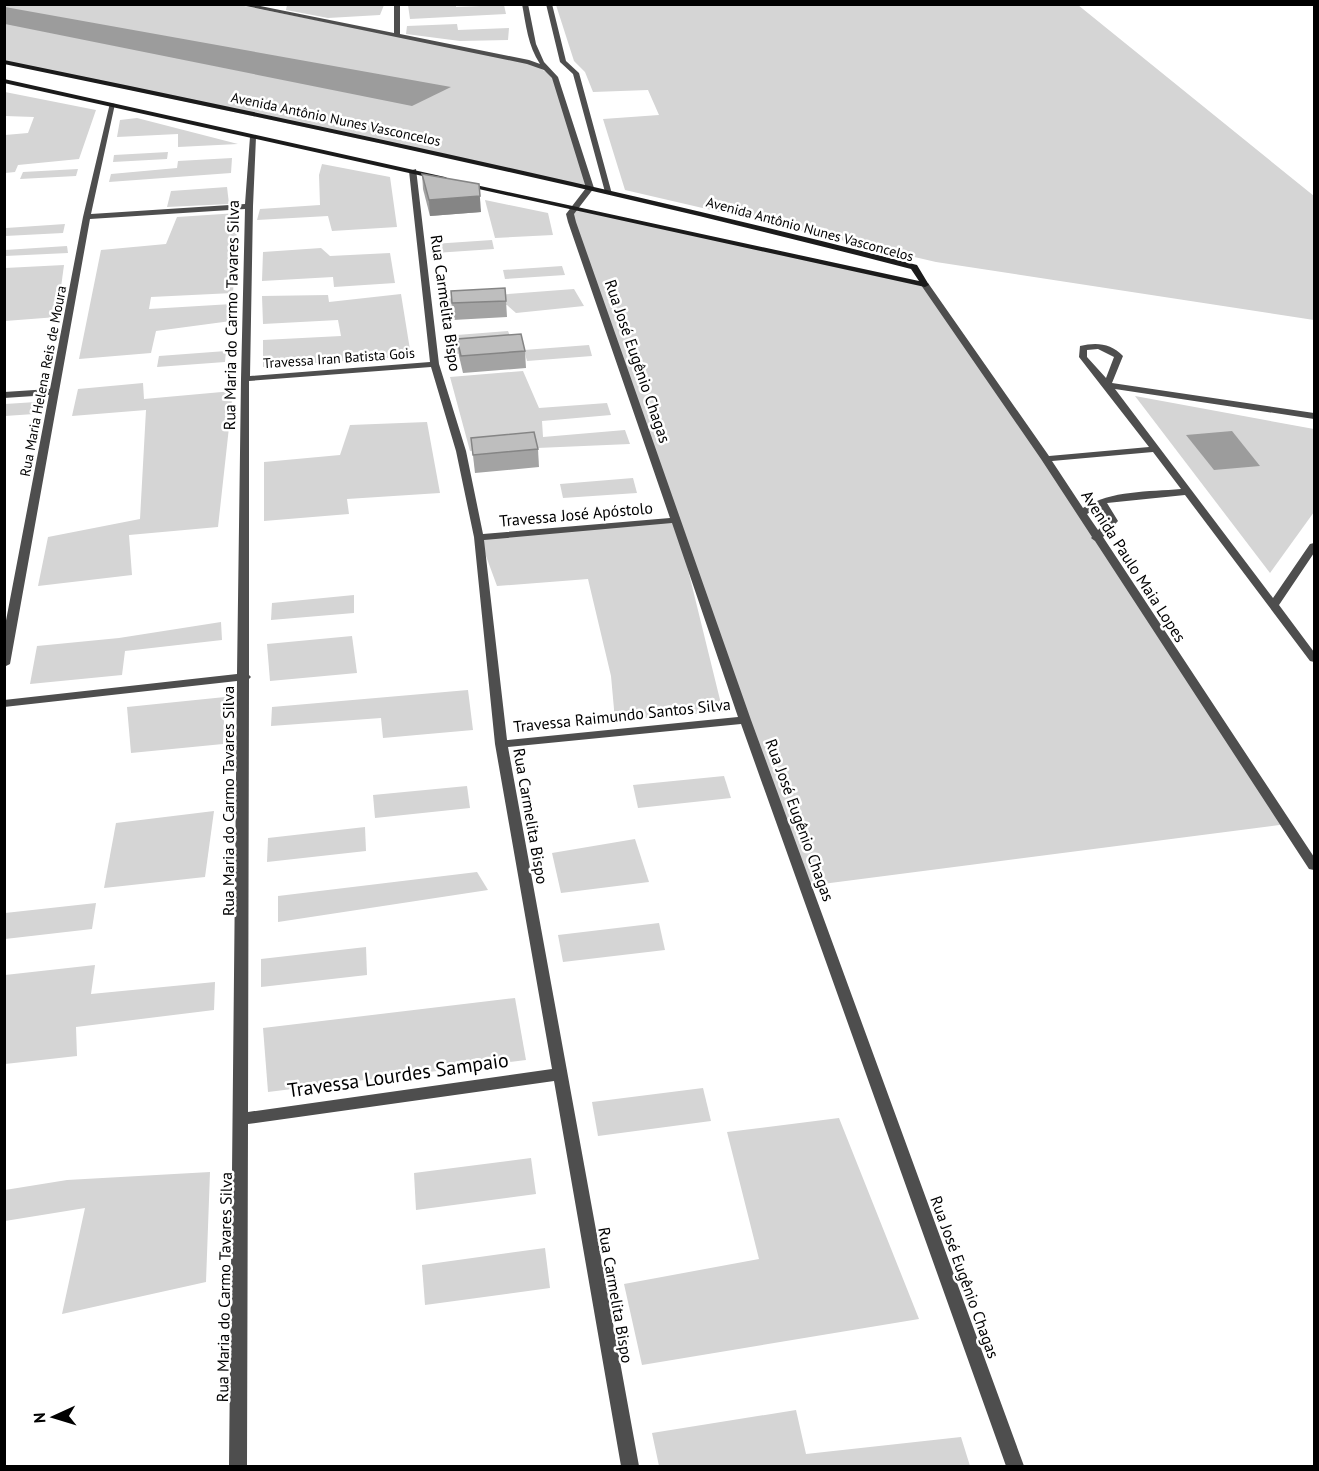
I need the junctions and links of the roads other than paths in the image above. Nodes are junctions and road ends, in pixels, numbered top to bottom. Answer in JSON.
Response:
{"nodes":[{"id":1,"x":239,"y":4,"type":"edge"},
{"id":2,"x":397,"y":4,"type":"edge"},
{"id":3,"x":525,"y":4,"type":"edge"},
{"id":4,"x":549,"y":4,"type":"edge"},
{"id":5,"x":277,"y":8,"type":"edge"},
{"id":6,"x":398,"y":34,"type":"junction"},
{"id":7,"x":529,"y":50,"type":"junction"},
{"id":8,"x":501,"y":56,"type":"junction"},
{"id":9,"x":4,"y":63,"type":"edge"},
{"id":10,"x":544,"y":68,"type":"junction"},
{"id":11,"x":4,"y":81,"type":"edge"},
{"id":12,"x":110,"y":84,"type":"junction"},
{"id":13,"x":100,"y":88,"type":"dead end"},
{"id":14,"x":90,"y":92,"type":"dead end"},
{"id":15,"x":80,"y":97,"type":"junction"},
{"id":16,"x":112,"y":104,"type":"junction"},
{"id":17,"x":254,"y":137,"type":"junction"},
{"id":18,"x":395,"y":146,"type":"junction"},
{"id":19,"x":385,"y":151,"type":"dead end"},
{"id":20,"x":375,"y":156,"type":"dead end"},
{"id":21,"x":365,"y":160,"type":"junction"},
{"id":22,"x":413,"y":171,"type":"junction"},
{"id":23,"x":590,"y":188,"type":"junction"},
{"id":24,"x":609,"y":192,"type":"junction"},
{"id":25,"x":249,"y":206,"type":"junction"},
{"id":26,"x":575,"y":207,"type":"junction"},
{"id":27,"x":87,"y":217,"type":"junction"},
{"id":28,"x":925,"y":285,"type":"junction"},
{"id":29,"x":435,"y":364,"type":"junction"},
{"id":30,"x":245,"y":379,"type":"junction"},
{"id":31,"x":1107,"y":385,"type":"junction"},
{"id":32,"x":54,"y":392,"type":"junction"},
{"id":33,"x":4,"y":395,"type":"edge"},
{"id":34,"x":1314,"y":416,"type":"edge"},
{"id":35,"x":1154,"y":449,"type":"junction"},
{"id":36,"x":1046,"y":459,"type":"junction"},
{"id":37,"x":1186,"y":492,"type":"junction"},
{"id":38,"x":1101,"y":501,"type":"junction"},
{"id":39,"x":1081,"y":514,"type":"junction"},
{"id":40,"x":676,"y":520,"type":"junction"},
{"id":41,"x":479,"y":537,"type":"junction"},
{"id":42,"x":1096,"y":538,"type":"junction"},
{"id":43,"x":1314,"y":546,"type":"edge"},
{"id":44,"x":1274,"y":605,"type":"junction"},
{"id":45,"x":1314,"y":659,"type":"edge"},
{"id":46,"x":4,"y":664,"type":"edge"},
{"id":47,"x":245,"y":677,"type":"junction"},
{"id":48,"x":4,"y":704,"type":"edge"},
{"id":49,"x":745,"y":720,"type":"junction"},
{"id":50,"x":501,"y":744,"type":"junction"},
{"id":51,"x":1314,"y":866,"type":"edge"},
{"id":52,"x":560,"y":1074,"type":"junction"},
{"id":53,"x":242,"y":1119,"type":"junction"},
{"id":54,"x":238,"y":1467,"type":"edge"},
{"id":55,"x":630,"y":1467,"type":"edge"},
{"id":56,"x":1015,"y":1467,"type":"edge"}],
"edges":[{"from":1,"to":5,"type":"street"},
{"from":2,"to":6,"type":"street"},
{"from":3,"to":7,"type":"street"},
{"from":4,"to":24,"type":"street"},
{"from":5,"to":6,"type":"street"},
{"from":6,"to":8,"type":"street"},
{"from":7,"to":8,"type":"street"},
{"from":7,"to":10,"type":"street"},
{"from":8,"to":10,"type":"street"},
{"from":9,"to":12,"type":"street","name":"Avenida Antônio Nunes Vasconcelos"},
{"from":10,"to":23,"type":"street"},
{"from":11,"to":15,"type":"street","name":"Avenida Antônio Nunes Vasconcelos"},
{"from":12,"to":13,"type":"street"},
{"from":12,"to":18,"type":"street","name":"Avenida Antônio Nunes Vasconcelos"},
{"from":14,"to":15,"type":"street"},
{"from":15,"to":16,"type":"street","name":"Avenida Antônio Nunes Vasconcelos"},
{"from":16,"to":17,"type":"street","name":"Avenida Antônio Nunes Vasconcelos"},
{"from":16,"to":27,"type":"street","name":"Rua Maria Helena Reis de Moura"},
{"from":17,"to":21,"type":"street","name":"Avenida Antônio Nunes Vasconcelos"},
{"from":17,"to":25,"type":"street","name":"Rua Maria do Carmo Tavares Silva"},
{"from":18,"to":19,"type":"street"},
{"from":18,"to":23,"type":"street","name":"Avenida Antônio Nunes Vasconcelos"},
{"from":20,"to":21,"type":"street"},
{"from":21,"to":22,"type":"street","name":"Avenida Antônio Nunes Vasconcelos"},
{"from":22,"to":26,"type":"street","name":"Avenida Antônio Nunes Vasconcelos"},
{"from":22,"to":29,"type":"street","name":"Rua Carmelita Bispo"},
{"from":23,"to":24,"type":"street","name":"Avenida Antônio Nunes Vasconcelos"},
{"from":23,"to":26,"type":"street"},
{"from":24,"to":28,"type":"street","name":"Avenida Antônio Nunes Vasconcelos"},
{"from":25,"to":27,"type":"street"},
{"from":25,"to":30,"type":"street","name":"Rua Maria do Carmo Tavares Silva"},
{"from":26,"to":28,"type":"street","name":"Avenida Antônio Nunes Vasconcelos"},
{"from":26,"to":40,"type":"street","name":"Rua José Eugênio Chagas"},
{"from":27,"to":32,"type":"street","name":"Rua Maria Helena Reis de Moura"},
{"from":28,"to":36,"type":"street","name":"Avenida Paulo Maia Lopes"},
{"from":29,"to":30,"type":"street","name":"Travessa Iran Batista Gois"},
{"from":29,"to":41,"type":"street","name":"Rua Carmelita Bispo"},
{"from":30,"to":47,"type":"street","name":"Rua Maria do Carmo Tavares Silva"},
{"from":31,"to":31,"type":"street"},
{"from":31,"to":34,"type":"street"},
{"from":31,"to":35,"type":"street"},
{"from":32,"to":33,"type":"street"},
{"from":32,"to":46,"type":"street","name":"Rua Maria Helena Reis de Moura"},
{"from":35,"to":36,"type":"street"},
{"from":35,"to":37,"type":"street"},
{"from":36,"to":39,"type":"street","name":"Avenida Paulo Maia Lopes"},
{"from":37,"to":38,"type":"street"},
{"from":37,"to":44,"type":"street"},
{"from":38,"to":39,"type":"street"},
{"from":38,"to":42,"type":"street"},
{"from":39,"to":42,"type":"street","name":"Avenida Paulo Maia Lopes"},
{"from":40,"to":41,"type":"street","name":"Travessa José Apóstolo"},
{"from":40,"to":49,"type":"street","name":"Rua José Eugênio Chagas"},
{"from":41,"to":50,"type":"street","name":"Rua Carmelita Bispo"},
{"from":42,"to":51,"type":"street","name":"Avenida Paulo Maia Lopes"},
{"from":43,"to":44,"type":"street"},
{"from":44,"to":45,"type":"street"},
{"from":47,"to":48,"type":"street"},
{"from":47,"to":53,"type":"street","name":"Rua Maria do Carmo Tavares Silva"},
{"from":49,"to":50,"type":"street","name":"Travessa Raimundo Santos Silva"},
{"from":49,"to":56,"type":"street","name":"Rua José Eugênio Chagas"},
{"from":50,"to":52,"type":"street","name":"Rua Carmelita Bispo"},
{"from":52,"to":53,"type":"street","name":"Travessa Lourdes Sampaio"},
{"from":52,"to":55,"type":"street","name":"Rua Carmelita Bispo"},
{"from":53,"to":54,"type":"street","name":"Rua Maria do Carmo Tavares Silva"}]}
